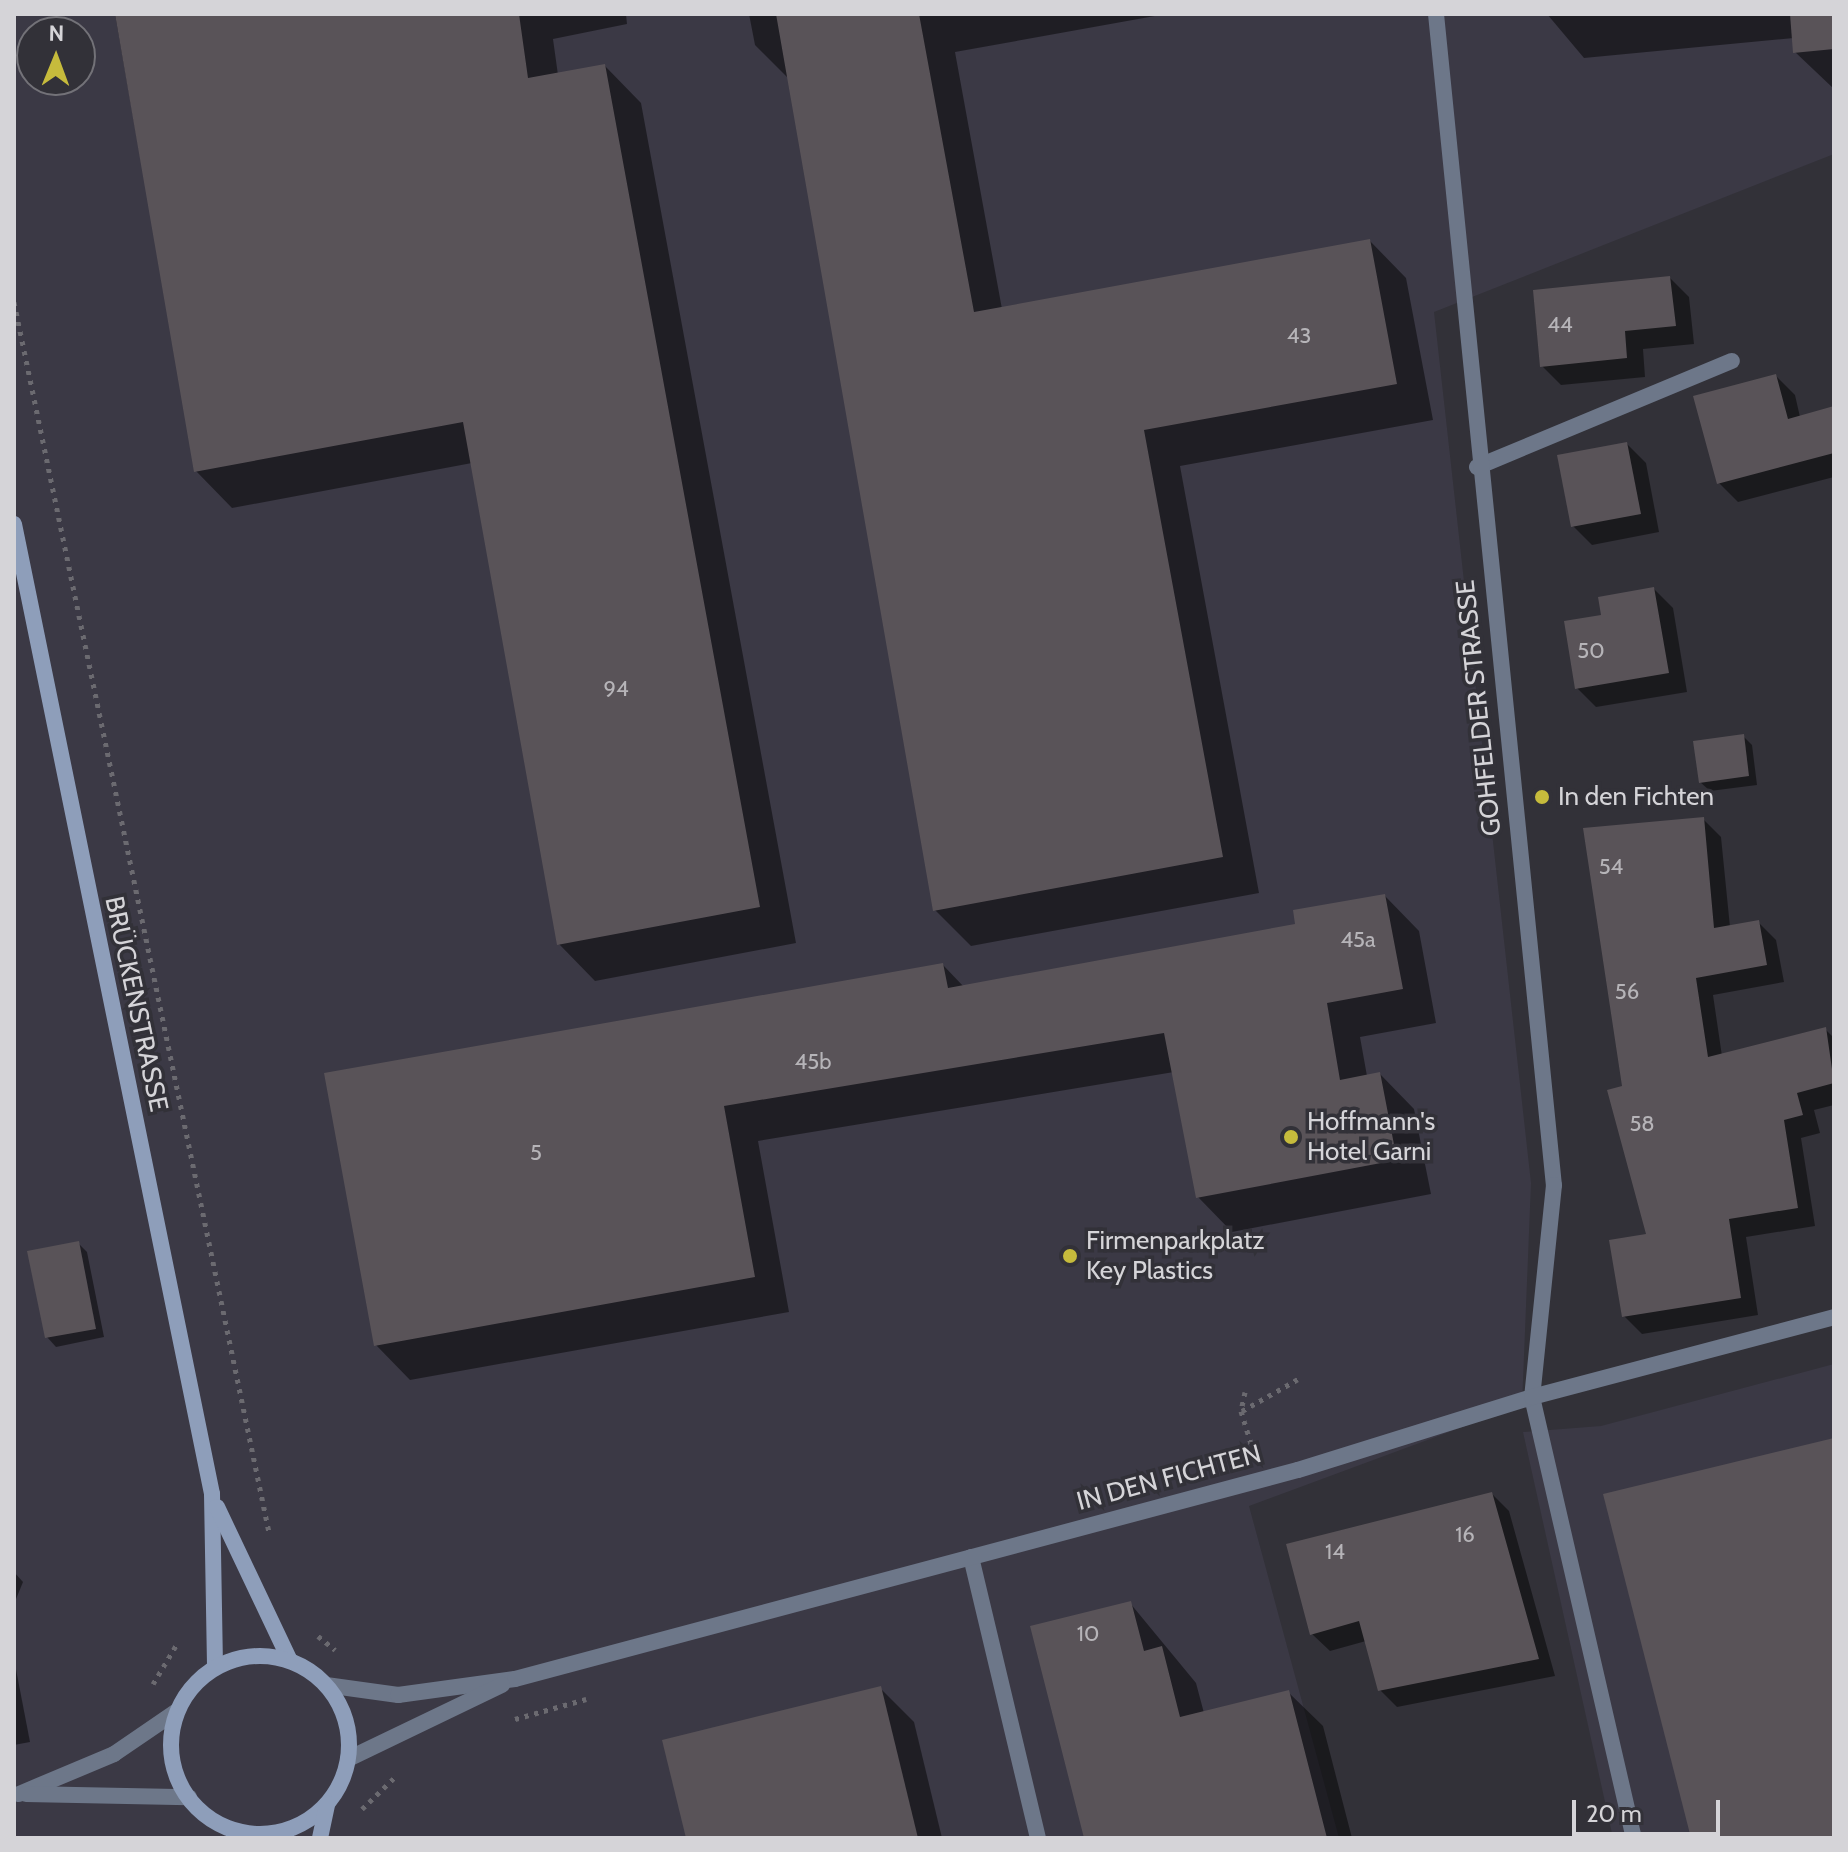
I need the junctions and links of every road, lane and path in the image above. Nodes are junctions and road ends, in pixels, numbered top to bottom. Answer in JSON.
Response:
{"nodes":[{"id":1,"x":1436,"y":14,"type":"edge"},
{"id":2,"x":14,"y":302,"type":"edge"},
{"id":3,"x":1732,"y":361,"type":"dead end"},
{"id":4,"x":1477,"y":467,"type":"junction"},
{"id":5,"x":14,"y":524,"type":"edge"},
{"id":6,"x":1834,"y":1317,"type":"edge"},
{"id":7,"x":1298,"y":1379,"type":"dead end"},
{"id":8,"x":1245,"y":1392,"type":"dead end"},
{"id":9,"x":1532,"y":1397,"type":"junction"},
{"id":10,"x":1241,"y":1411,"type":"junction"},
{"id":11,"x":1262,"y":1478,"type":"junction"},
{"id":12,"x":212,"y":1494,"type":"junction"},
{"id":13,"x":272,"y":1543,"type":"dead end"},
{"id":14,"x":971,"y":1557,"type":"junction"},
{"id":15,"x":183,"y":1627,"type":"dead end"},
{"id":16,"x":309,"y":1630,"type":"dead end"},
{"id":17,"x":348,"y":1655,"type":"dead end"},
{"id":18,"x":290,"y":1661,"type":"junction"},
{"id":19,"x":215,"y":1667,"type":"junction"},
{"id":20,"x":515,"y":1679,"type":"junction"},
{"id":21,"x":326,"y":1685,"type":"junction"},
{"id":22,"x":142,"y":1698,"type":"dead end"},
{"id":23,"x":177,"y":1711,"type":"junction"},
{"id":24,"x":348,"y":1759,"type":"junction"},
{"id":25,"x":404,"y":1770,"type":"dead end"},
{"id":26,"x":16,"y":1794,"type":"edge"},
{"id":27,"x":189,"y":1797,"type":"junction"},
{"id":28,"x":327,"y":1804,"type":"junction"},
{"id":29,"x":354,"y":1817,"type":"dead end"},
{"id":30,"x":234,"y":1833,"type":"edge"},
{"id":31,"x":320,"y":1838,"type":"edge"},
{"id":32,"x":1038,"y":1838,"type":"edge"},
{"id":33,"x":1634,"y":1838,"type":"edge"}],
"edges":[{"from":1,"to":4,"type":"street","name":"GOHFELDER STRASSE"},
{"from":2,"to":13,"type":"path"},
{"from":3,"to":4,"type":"street"},
{"from":4,"to":9,"type":"street","name":"GOHFELDER STRASSE"},
{"from":5,"to":12,"type":"main road","name":"BRÜCKENSTRASSE"},
{"from":6,"to":9,"type":"street","name":"IN DEN FICHTEN"},
{"from":7,"to":10,"type":"path"},
{"from":8,"to":10,"type":"path"},
{"from":9,"to":11,"type":"street","name":"IN DEN FICHTEN"},
{"from":9,"to":33,"type":"street","name":"GOHFELDER STRASSE"},
{"from":10,"to":11,"type":"path"},
{"from":11,"to":14,"type":"street","name":"IN DEN FICHTEN"},
{"from":12,"to":18,"type":"main road","name":"BRÜCKENSTRASSE"},
{"from":12,"to":19,"type":"main road","name":"BRÜCKENSTRASSE"},
{"from":14,"to":20,"type":"street","name":"IN DEN FICHTEN"},
{"from":14,"to":32,"type":"street"},
{"from":15,"to":22,"type":"path"},
{"from":16,"to":17,"type":"path"},
{"from":18,"to":19,"type":"main road"},
{"from":18,"to":21,"type":"main road"},
{"from":19,"to":23,"type":"main road"},
{"from":20,"to":21,"type":"street","name":"IN DEN FICHTEN"},
{"from":20,"to":24,"type":"street","name":"IN DEN FICHTEN"},
{"from":21,"to":24,"type":"main road"},
{"from":23,"to":26,"type":"street"},
{"from":23,"to":27,"type":"main road"},
{"from":24,"to":28,"type":"main road"},
{"from":25,"to":29,"type":"path"},
{"from":26,"to":27,"type":"street"},
{"from":27,"to":30,"type":"main road"},
{"from":28,"to":30,"type":"main road"},
{"from":28,"to":31,"type":"main road"}]}
